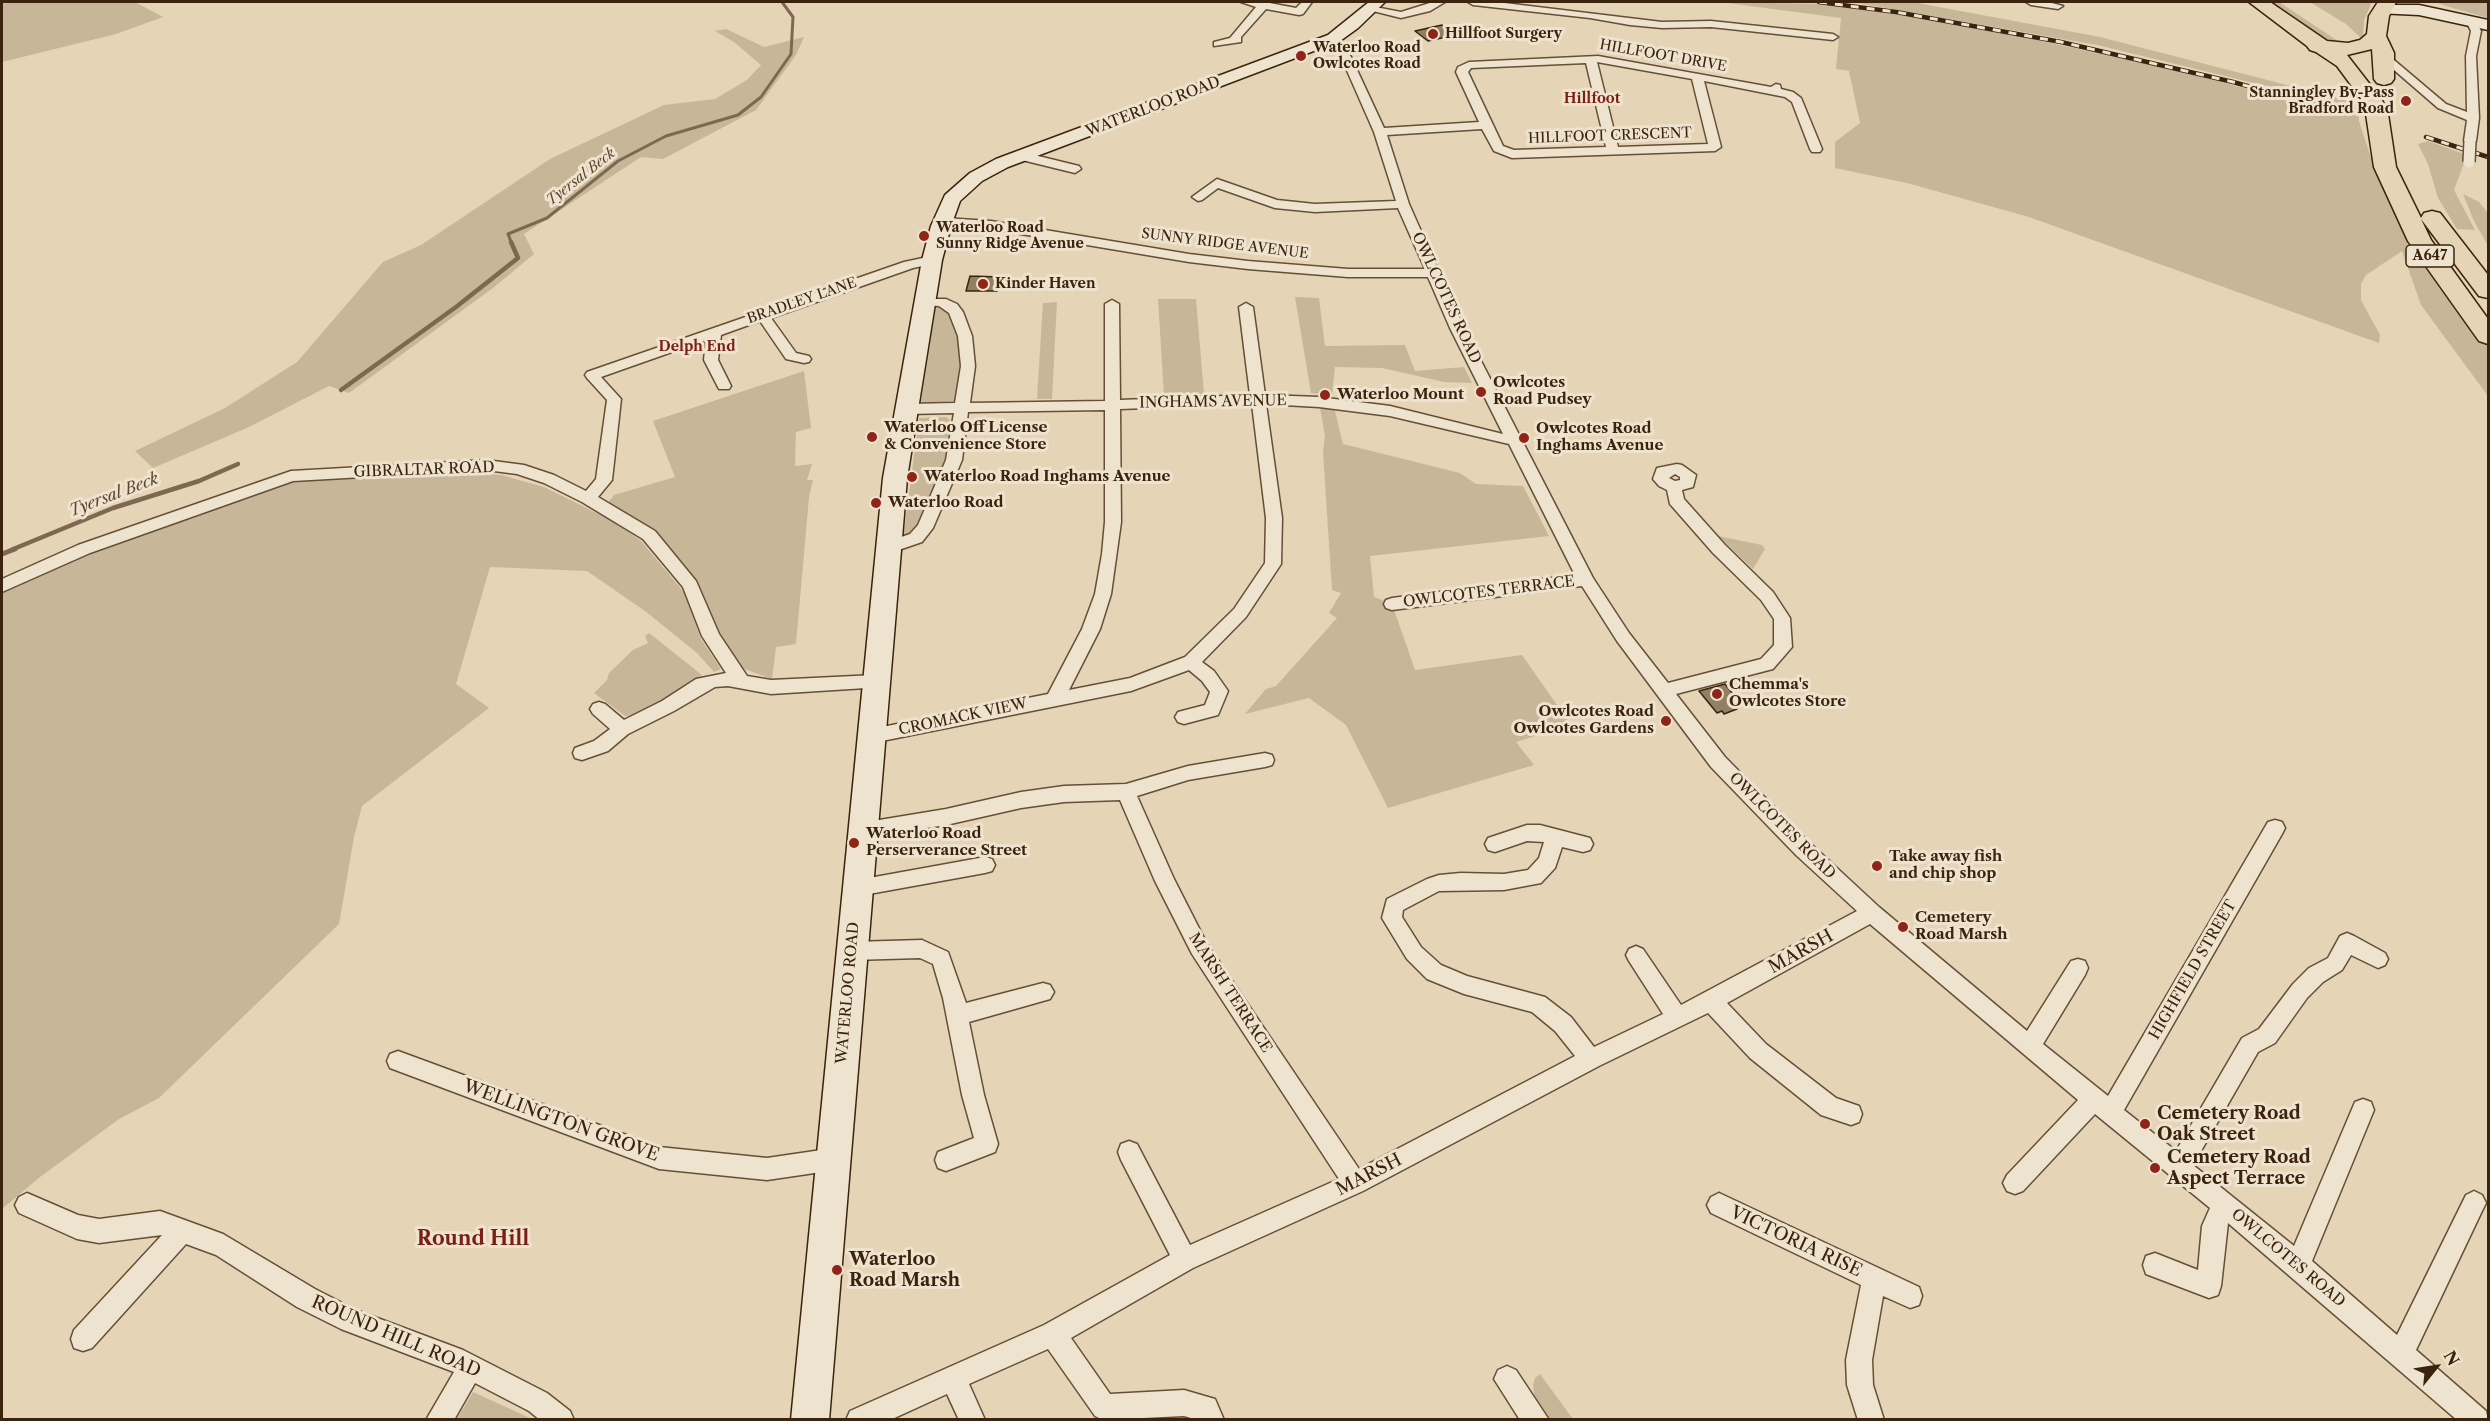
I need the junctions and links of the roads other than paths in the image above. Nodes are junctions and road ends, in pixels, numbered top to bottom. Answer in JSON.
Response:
{"nodes":[{"id":1,"x":1246,"y":2,"type":"edge"},
{"id":2,"x":1307,"y":2,"type":"edge"},
{"id":3,"x":1440,"y":2,"type":"edge"},
{"id":4,"x":1473,"y":2,"type":"edge"},
{"id":5,"x":2031,"y":2,"type":"edge"},
{"id":6,"x":2238,"y":2,"type":"edge"},
{"id":7,"x":2258,"y":2,"type":"edge"},
{"id":8,"x":2287,"y":2,"type":"edge"},
{"id":9,"x":2419,"y":2,"type":"edge"},
{"id":10,"x":2384,"y":4,"type":"edge"},
{"id":11,"x":1264,"y":5,"type":"junction"},
{"id":12,"x":1373,"y":5,"type":"edge"},
{"id":13,"x":2058,"y":6,"type":"dead end"},
{"id":14,"x":1299,"y":12,"type":"junction"},
{"id":15,"x":2471,"y":21,"type":"junction"},
{"id":16,"x":1297,"y":23,"type":"dead end"},
{"id":17,"x":2488,"y":25,"type":"edge"},
{"id":18,"x":2285,"y":34,"type":"junction"},
{"id":19,"x":2376,"y":36,"type":"junction"},
{"id":20,"x":1833,"y":37,"type":"dead end"},
{"id":21,"x":1334,"y":38,"type":"junction"},
{"id":22,"x":1218,"y":44,"type":"dead end"},
{"id":23,"x":2322,"y":47,"type":"junction"},
{"id":24,"x":2355,"y":48,"type":"junction"},
{"id":25,"x":2384,"y":57,"type":"junction"},
{"id":26,"x":1591,"y":59,"type":"junction"},
{"id":27,"x":1697,"y":77,"type":"junction"},
{"id":28,"x":2374,"y":83,"type":"junction"},
{"id":29,"x":2472,"y":88,"type":"junction"},
{"id":30,"x":2488,"y":94,"type":"edge"},
{"id":31,"x":2473,"y":118,"type":"junction"},
{"id":32,"x":1486,"y":125,"type":"junction"},
{"id":33,"x":1380,"y":132,"type":"junction"},
{"id":34,"x":1816,"y":149,"type":"dead end"},
{"id":35,"x":1613,"y":152,"type":"junction"},
{"id":36,"x":1022,"y":156,"type":"junction"},
{"id":37,"x":2469,"y":162,"type":"dead end"},
{"id":38,"x":1075,"y":169,"type":"dead end"},
{"id":39,"x":1226,"y":171,"type":"dead end"},
{"id":40,"x":1217,"y":183,"type":"junction"},
{"id":41,"x":1198,"y":197,"type":"dead end"},
{"id":42,"x":1402,"y":204,"type":"junction"},
{"id":43,"x":2432,"y":218,"type":"junction"},
{"id":44,"x":943,"y":222,"type":"junction"},
{"id":45,"x":932,"y":260,"type":"junction"},
{"id":46,"x":1433,"y":273,"type":"junction"},
{"id":47,"x":2488,"y":291,"type":"edge"},
{"id":48,"x":925,"y":302,"type":"junction"},
{"id":49,"x":1112,"y":304,"type":"dead end"},
{"id":50,"x":2488,"y":304,"type":"edge"},
{"id":51,"x":1246,"y":306,"type":"dead end"},
{"id":52,"x":762,"y":315,"type":"junction"},
{"id":53,"x":714,"y":331,"type":"junction"},
{"id":54,"x":2488,"y":336,"type":"edge"},
{"id":55,"x":804,"y":359,"type":"dead end"},
{"id":56,"x":724,"y":386,"type":"dead end"},
{"id":57,"x":1260,"y":399,"type":"junction"},
{"id":58,"x":1112,"y":405,"type":"junction"},
{"id":59,"x":908,"y":409,"type":"junction"},
{"id":60,"x":960,"y":409,"type":"junction"},
{"id":61,"x":1515,"y":441,"type":"junction"},
{"id":62,"x":1674,"y":487,"type":"dead end"},
{"id":63,"x":588,"y":498,"type":"junction"},
{"id":64,"x":890,"y":547,"type":"junction"},
{"id":65,"x":1586,"y":580,"type":"junction"},
{"id":66,"x":2,"y":586,"type":"edge"},
{"id":67,"x":1392,"y":604,"type":"dead end"},
{"id":68,"x":1191,"y":662,"type":"junction"},
{"id":69,"x":741,"y":681,"type":"junction"},
{"id":70,"x":876,"y":682,"type":"junction"},
{"id":71,"x":1663,"y":691,"type":"junction"},
{"id":72,"x":1054,"y":697,"type":"junction"},
{"id":73,"x":599,"y":709,"type":"dead end"},
{"id":74,"x":1184,"y":717,"type":"dead end"},
{"id":75,"x":622,"y":729,"type":"junction"},
{"id":76,"x":872,"y":736,"type":"junction"},
{"id":77,"x":582,"y":753,"type":"dead end"},
{"id":78,"x":1265,"y":760,"type":"dead end"},
{"id":79,"x":1126,"y":792,"type":"junction"},
{"id":80,"x":2276,"y":828,"type":"dead end"},
{"id":81,"x":862,"y":830,"type":"junction"},
{"id":82,"x":1556,"y":836,"type":"junction"},
{"id":83,"x":1495,"y":844,"type":"dead end"},
{"id":84,"x":1583,"y":844,"type":"dead end"},
{"id":85,"x":985,"y":865,"type":"dead end"},
{"id":86,"x":858,"y":888,"type":"junction"},
{"id":87,"x":1872,"y":913,"type":"junction"},
{"id":88,"x":852,"y":951,"type":"junction"},
{"id":89,"x":1636,"y":955,"type":"dead end"},
{"id":90,"x":2378,"y":959,"type":"dead end"},
{"id":91,"x":2078,"y":968,"type":"dead end"},
{"id":92,"x":1043,"y":992,"type":"dead end"},
{"id":93,"x":1711,"y":1001,"type":"junction"},
{"id":94,"x":958,"y":1015,"type":"junction"},
{"id":95,"x":1678,"y":1018,"type":"junction"},
{"id":96,"x":2029,"y":1046,"type":"junction"},
{"id":97,"x":1591,"y":1059,"type":"junction"},
{"id":98,"x":398,"y":1061,"type":"dead end"},
{"id":99,"x":2103,"y":1106,"type":"junction"},
{"id":100,"x":2363,"y":1110,"type":"dead end"},
{"id":101,"x":1851,"y":1114,"type":"dead end"},
{"id":102,"x":1130,"y":1152,"type":"dead end"},
{"id":103,"x":835,"y":1159,"type":"junction"},
{"id":104,"x":946,"y":1160,"type":"dead end"},
{"id":105,"x":2179,"y":1167,"type":"junction"},
{"id":106,"x":1355,"y":1183,"type":"junction"},
{"id":107,"x":2015,"y":1183,"type":"dead end"},
{"id":108,"x":2474,"y":1203,"type":"dead end"},
{"id":109,"x":27,"y":1205,"type":"dead end"},
{"id":110,"x":1719,"y":1205,"type":"dead end"},
{"id":111,"x":2224,"y":1205,"type":"junction"},
{"id":112,"x":181,"y":1232,"type":"junction"},
{"id":113,"x":1185,"y":1260,"type":"junction"},
{"id":114,"x":2155,"y":1265,"type":"dead end"},
{"id":115,"x":2298,"y":1265,"type":"junction"},
{"id":116,"x":1874,"y":1279,"type":"junction"},
{"id":117,"x":1910,"y":1296,"type":"dead end"},
{"id":118,"x":1053,"y":1334,"type":"junction"},
{"id":119,"x":83,"y":1340,"type":"dead end"},
{"id":120,"x":2401,"y":1354,"type":"junction"},
{"id":121,"x":471,"y":1367,"type":"junction"},
{"id":122,"x":953,"y":1378,"type":"junction"},
{"id":123,"x":1507,"y":1379,"type":"dead end"},
{"id":124,"x":1102,"y":1413,"type":"edge"},
{"id":125,"x":438,"y":1419,"type":"edge"},
{"id":126,"x":561,"y":1419,"type":"edge"},
{"id":127,"x":810,"y":1419,"type":"edge"},
{"id":128,"x":859,"y":1419,"type":"edge"},
{"id":129,"x":972,"y":1419,"type":"edge"},
{"id":130,"x":1211,"y":1419,"type":"edge"},
{"id":131,"x":1536,"y":1419,"type":"edge"},
{"id":132,"x":1871,"y":1419,"type":"edge"},
{"id":133,"x":2477,"y":1419,"type":"edge"}],
"edges":[{"from":1,"to":11,"type":"street"},
{"from":2,"to":14,"type":"street"},
{"from":3,"to":12,"type":"street"},
{"from":4,"to":20,"type":"street"},
{"from":5,"to":13,"type":"street"},
{"from":6,"to":18,"type":"highway","number":"A647"},
{"from":7,"to":23,"type":"highway"},
{"from":8,"to":24,"type":"highway","number":"A647"},
{"from":9,"to":17,"type":"main road"},
{"from":10,"to":15,"type":"main road"},
{"from":10,"to":19,"type":"highway"},
{"from":11,"to":14,"type":"street"},
{"from":11,"to":22,"type":"street"},
{"from":12,"to":21,"type":"main road","name":"WATERLOO ROAD"},
{"from":14,"to":16,"type":"street"},
{"from":15,"to":17,"type":"main road"},
{"from":15,"to":29,"type":"street"},
{"from":18,"to":23,"type":"highway"},
{"from":18,"to":28,"type":"highway","number":"A647"},
{"from":19,"to":24,"type":"highway"},
{"from":19,"to":25,"type":"highway","number":"A647"},
{"from":21,"to":33,"type":"street","name":"OWLCOTES ROAD"},
{"from":21,"to":36,"type":"main road","name":"WATERLOO ROAD"},
{"from":23,"to":24,"type":"highway"},
{"from":23,"to":28,"type":"highway"},
{"from":24,"to":28,"type":"highway","number":"A647"},
{"from":25,"to":28,"type":"highway","number":"A647"},
{"from":25,"to":31,"type":"street"},
{"from":26,"to":27,"type":"street","name":"HILLFOOT DRIVE"},
{"from":26,"to":32,"type":"street","name":"HILLFOOT DRIVE"},
{"from":26,"to":35,"type":"street"},
{"from":27,"to":34,"type":"street","name":"HILLFOOT DRIVE"},
{"from":27,"to":35,"type":"street","name":"HILLFOOT CRESCENT"},
{"from":28,"to":43,"type":"highway","number":"A647"},
{"from":28,"to":54,"type":"highway","number":"A647"},
{"from":29,"to":30,"type":"street"},
{"from":29,"to":31,"type":"street"},
{"from":31,"to":37,"type":"street","bridge":true},
{"from":32,"to":33,"type":"street"},
{"from":32,"to":35,"type":"street","name":"HILLFOOT CRESCENT"},
{"from":33,"to":42,"type":"street","name":"OWLCOTES ROAD"},
{"from":36,"to":38,"type":"street"},
{"from":36,"to":44,"type":"main road","name":"WATERLOO ROAD"},
{"from":39,"to":40,"type":"street"},
{"from":40,"to":41,"type":"street"},
{"from":40,"to":42,"type":"street"},
{"from":42,"to":46,"type":"street","name":"OWLCOTES ROAD"},
{"from":43,"to":47,"type":"highway"},
{"from":43,"to":50,"type":"highway","number":"A647"},
{"from":44,"to":45,"type":"main road","name":"WATERLOO ROAD"},
{"from":44,"to":46,"type":"street","name":"SUNNY RIDGE AVENUE"},
{"from":45,"to":48,"type":"main road","name":"WATERLOO ROAD"},
{"from":45,"to":52,"type":"street","name":"BRADLEY LANE"},
{"from":46,"to":61,"type":"street","name":"OWLCOTES ROAD"},
{"from":48,"to":59,"type":"main road","name":"WATERLOO ROAD"},
{"from":48,"to":60,"type":"street"},
{"from":49,"to":58,"type":"street"},
{"from":51,"to":57,"type":"street"},
{"from":52,"to":53,"type":"street","name":"BRADLEY LANE"},
{"from":52,"to":55,"type":"street"},
{"from":53,"to":56,"type":"street"},
{"from":53,"to":63,"type":"street","name":"BRADLEY LANE"},
{"from":57,"to":58,"type":"street","name":"INGHAMS AVENUE"},
{"from":57,"to":61,"type":"street","name":"INGHAMS AVENUE"},
{"from":57,"to":68,"type":"street"},
{"from":58,"to":60,"type":"street","name":"INGHAMS AVENUE"},
{"from":58,"to":72,"type":"street"},
{"from":59,"to":60,"type":"street","name":"INGHAMS AVENUE"},
{"from":59,"to":64,"type":"main road","name":"WATERLOO ROAD"},
{"from":60,"to":64,"type":"street"},
{"from":61,"to":65,"type":"street","name":"OWLCOTES ROAD"},
{"from":62,"to":71,"type":"street"},
{"from":63,"to":66,"type":"street","name":"GIBRALTAR ROAD"},
{"from":63,"to":69,"type":"street","name":"GIBRALTAR ROAD"},
{"from":64,"to":70,"type":"main road","name":"WATERLOO ROAD"},
{"from":65,"to":67,"type":"street","name":"OWLCOTES TERRACE"},
{"from":65,"to":71,"type":"street","name":"OWLCOTES ROAD"},
{"from":68,"to":72,"type":"street"},
{"from":68,"to":74,"type":"street"},
{"from":69,"to":70,"type":"street"},
{"from":69,"to":75,"type":"street"},
{"from":70,"to":76,"type":"main road","name":"WATERLOO ROAD"},
{"from":71,"to":87,"type":"street","name":"OWLCOTES ROAD"},
{"from":72,"to":76,"type":"street","name":"CROMACK VIEW"},
{"from":73,"to":75,"type":"street"},
{"from":75,"to":77,"type":"street"},
{"from":76,"to":81,"type":"main road","name":"WATERLOO ROAD"},
{"from":78,"to":79,"type":"street"},
{"from":79,"to":81,"type":"street"},
{"from":79,"to":106,"type":"street","name":"MARSH TERRACE"},
{"from":80,"to":99,"type":"street","name":"HIGHFIELD STREET"},
{"from":81,"to":86,"type":"main road","name":"WATERLOO ROAD"},
{"from":82,"to":83,"type":"street"},
{"from":82,"to":84,"type":"street"},
{"from":82,"to":97,"type":"street"},
{"from":85,"to":86,"type":"street"},
{"from":86,"to":88,"type":"main road","name":"WATERLOO ROAD"},
{"from":87,"to":93,"type":"street","name":"MARSH"},
{"from":87,"to":96,"type":"street","name":"OWLCOTES ROAD"},
{"from":88,"to":94,"type":"street"},
{"from":88,"to":103,"type":"main road","name":"WATERLOO ROAD"},
{"from":89,"to":95,"type":"street"},
{"from":90,"to":105,"type":"street"},
{"from":91,"to":96,"type":"street"},
{"from":92,"to":94,"type":"street"},
{"from":93,"to":95,"type":"street","name":"MARSH"},
{"from":93,"to":101,"type":"street"},
{"from":94,"to":104,"type":"street"},
{"from":95,"to":97,"type":"street","name":"MARSH"},
{"from":96,"to":99,"type":"street","name":"OWLCOTES ROAD"},
{"from":97,"to":106,"type":"street","name":"MARSH"},
{"from":98,"to":103,"type":"street","name":"WELLINGTON GROVE"},
{"from":99,"to":105,"type":"street","name":"OWLCOTES ROAD"},
{"from":99,"to":107,"type":"street","name":"HIGHFIELD STREET"},
{"from":100,"to":115,"type":"street"},
{"from":102,"to":113,"type":"street"},
{"from":103,"to":127,"type":"main road","name":"WATERLOO ROAD"},
{"from":105,"to":111,"type":"street","name":"OWLCOTES ROAD"},
{"from":106,"to":113,"type":"street","name":"MARSH"},
{"from":108,"to":120,"type":"street"},
{"from":109,"to":112,"type":"street","name":"ROUND HILL ROAD"},
{"from":110,"to":116,"type":"street","name":"VICTORIA RISE"},
{"from":111,"to":114,"type":"street"},
{"from":111,"to":115,"type":"street","name":"OWLCOTES ROAD"},
{"from":112,"to":119,"type":"street"},
{"from":112,"to":121,"type":"street","name":"ROUND HILL ROAD"},
{"from":113,"to":118,"type":"street","name":"MARSH"},
{"from":115,"to":120,"type":"street","name":"OWLCOTES ROAD"},
{"from":116,"to":117,"type":"street","name":"VICTORIA RISE"},
{"from":116,"to":132,"type":"street","name":"VICTORIA RISE"},
{"from":118,"to":122,"type":"street","name":"MARSH"},
{"from":118,"to":124,"type":"street"},
{"from":120,"to":133,"type":"street","name":"OWLCOTES ROAD"},
{"from":121,"to":125,"type":"street"},
{"from":121,"to":126,"type":"street","name":"ROUND HILL ROAD"},
{"from":122,"to":128,"type":"street","name":"MARSH"},
{"from":122,"to":129,"type":"street"},
{"from":123,"to":131,"type":"street"},
{"from":124,"to":130,"type":"street"}]}
